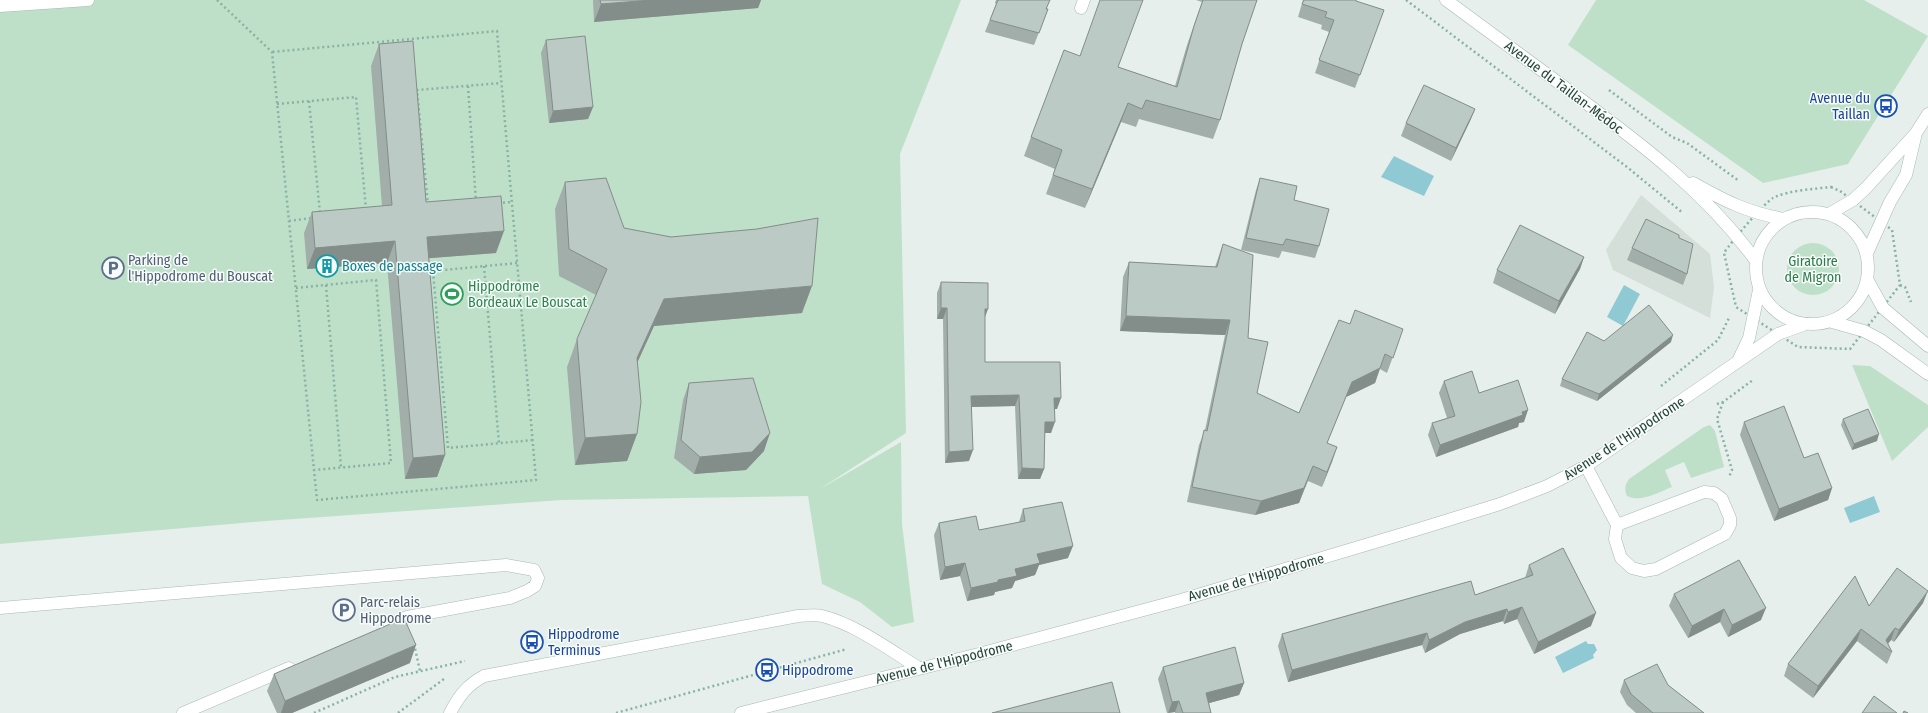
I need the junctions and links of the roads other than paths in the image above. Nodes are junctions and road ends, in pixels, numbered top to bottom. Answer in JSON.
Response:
{"nodes":[{"id":1,"x":88,"y":0,"type":"edge"},
{"id":2,"x":1446,"y":0,"type":"edge"},
{"id":3,"x":0,"y":6,"type":"edge"},
{"id":4,"x":1928,"y":114,"type":"edge"},
{"id":5,"x":1916,"y":133,"type":"junction"},
{"id":6,"x":1679,"y":175,"type":"junction"},
{"id":7,"x":1829,"y":214,"type":"junction"},
{"id":8,"x":1784,"y":219,"type":"junction"},
{"id":9,"x":1867,"y":253,"type":"junction"},
{"id":10,"x":1756,"y":261,"type":"junction"},
{"id":11,"x":1868,"y":281,"type":"junction"},
{"id":12,"x":1760,"y":290,"type":"junction"},
{"id":13,"x":1832,"y":322,"type":"junction"},
{"id":14,"x":1803,"y":325,"type":"junction"},
{"id":15,"x":1928,"y":346,"type":"edge"},
{"id":16,"x":1737,"y":362,"type":"junction"},
{"id":17,"x":1928,"y":374,"type":"edge"},
{"id":18,"x":1586,"y":466,"type":"junction"},
{"id":19,"x":1617,"y":525,"type":"junction"},
{"id":20,"x":0,"y":608,"type":"edge"},
{"id":21,"x":378,"y":630,"type":"edge"},
{"id":22,"x":298,"y":664,"type":"edge"},
{"id":23,"x":920,"y":668,"type":"junction"},
{"id":24,"x":183,"y":713,"type":"edge"},
{"id":25,"x":450,"y":713,"type":"edge"},
{"id":26,"x":741,"y":713,"type":"edge"}],
"edges":[{"from":1,"to":3,"type":"street"},
{"from":2,"to":6,"type":"street","name":"Avenue du Taillan-Médoc"},
{"from":4,"to":5,"type":"street"},
{"from":5,"to":7,"type":"street"},
{"from":5,"to":9,"type":"street"},
{"from":6,"to":8,"type":"street","name":"Avenue du Taillan-Médoc"},
{"from":6,"to":10,"type":"street","name":"Avenue du Taillan-Médoc"},
{"from":7,"to":8,"type":"street"},
{"from":7,"to":9,"type":"street"},
{"from":8,"to":10,"type":"street"},
{"from":9,"to":11,"type":"street"},
{"from":10,"to":12,"type":"street"},
{"from":11,"to":13,"type":"street"},
{"from":11,"to":15,"type":"street"},
{"from":12,"to":14,"type":"street"},
{"from":12,"to":16,"type":"street","name":"Avenue de l'Hippodrome"},
{"from":13,"to":14,"type":"street"},
{"from":13,"to":17,"type":"street"},
{"from":14,"to":16,"type":"street","name":"Avenue de l'Hippodrome"},
{"from":16,"to":18,"type":"street","name":"Avenue de l'Hippodrome"},
{"from":18,"to":19,"type":"street"},
{"from":18,"to":23,"type":"street","name":"Avenue de l'Hippodrome"},
{"from":19,"to":19,"type":"street"},
{"from":20,"to":21,"type":"street"},
{"from":22,"to":24,"type":"street"},
{"from":23,"to":25,"type":"street"},
{"from":23,"to":26,"type":"street","name":"Avenue de l'Hippodrome"}]}
